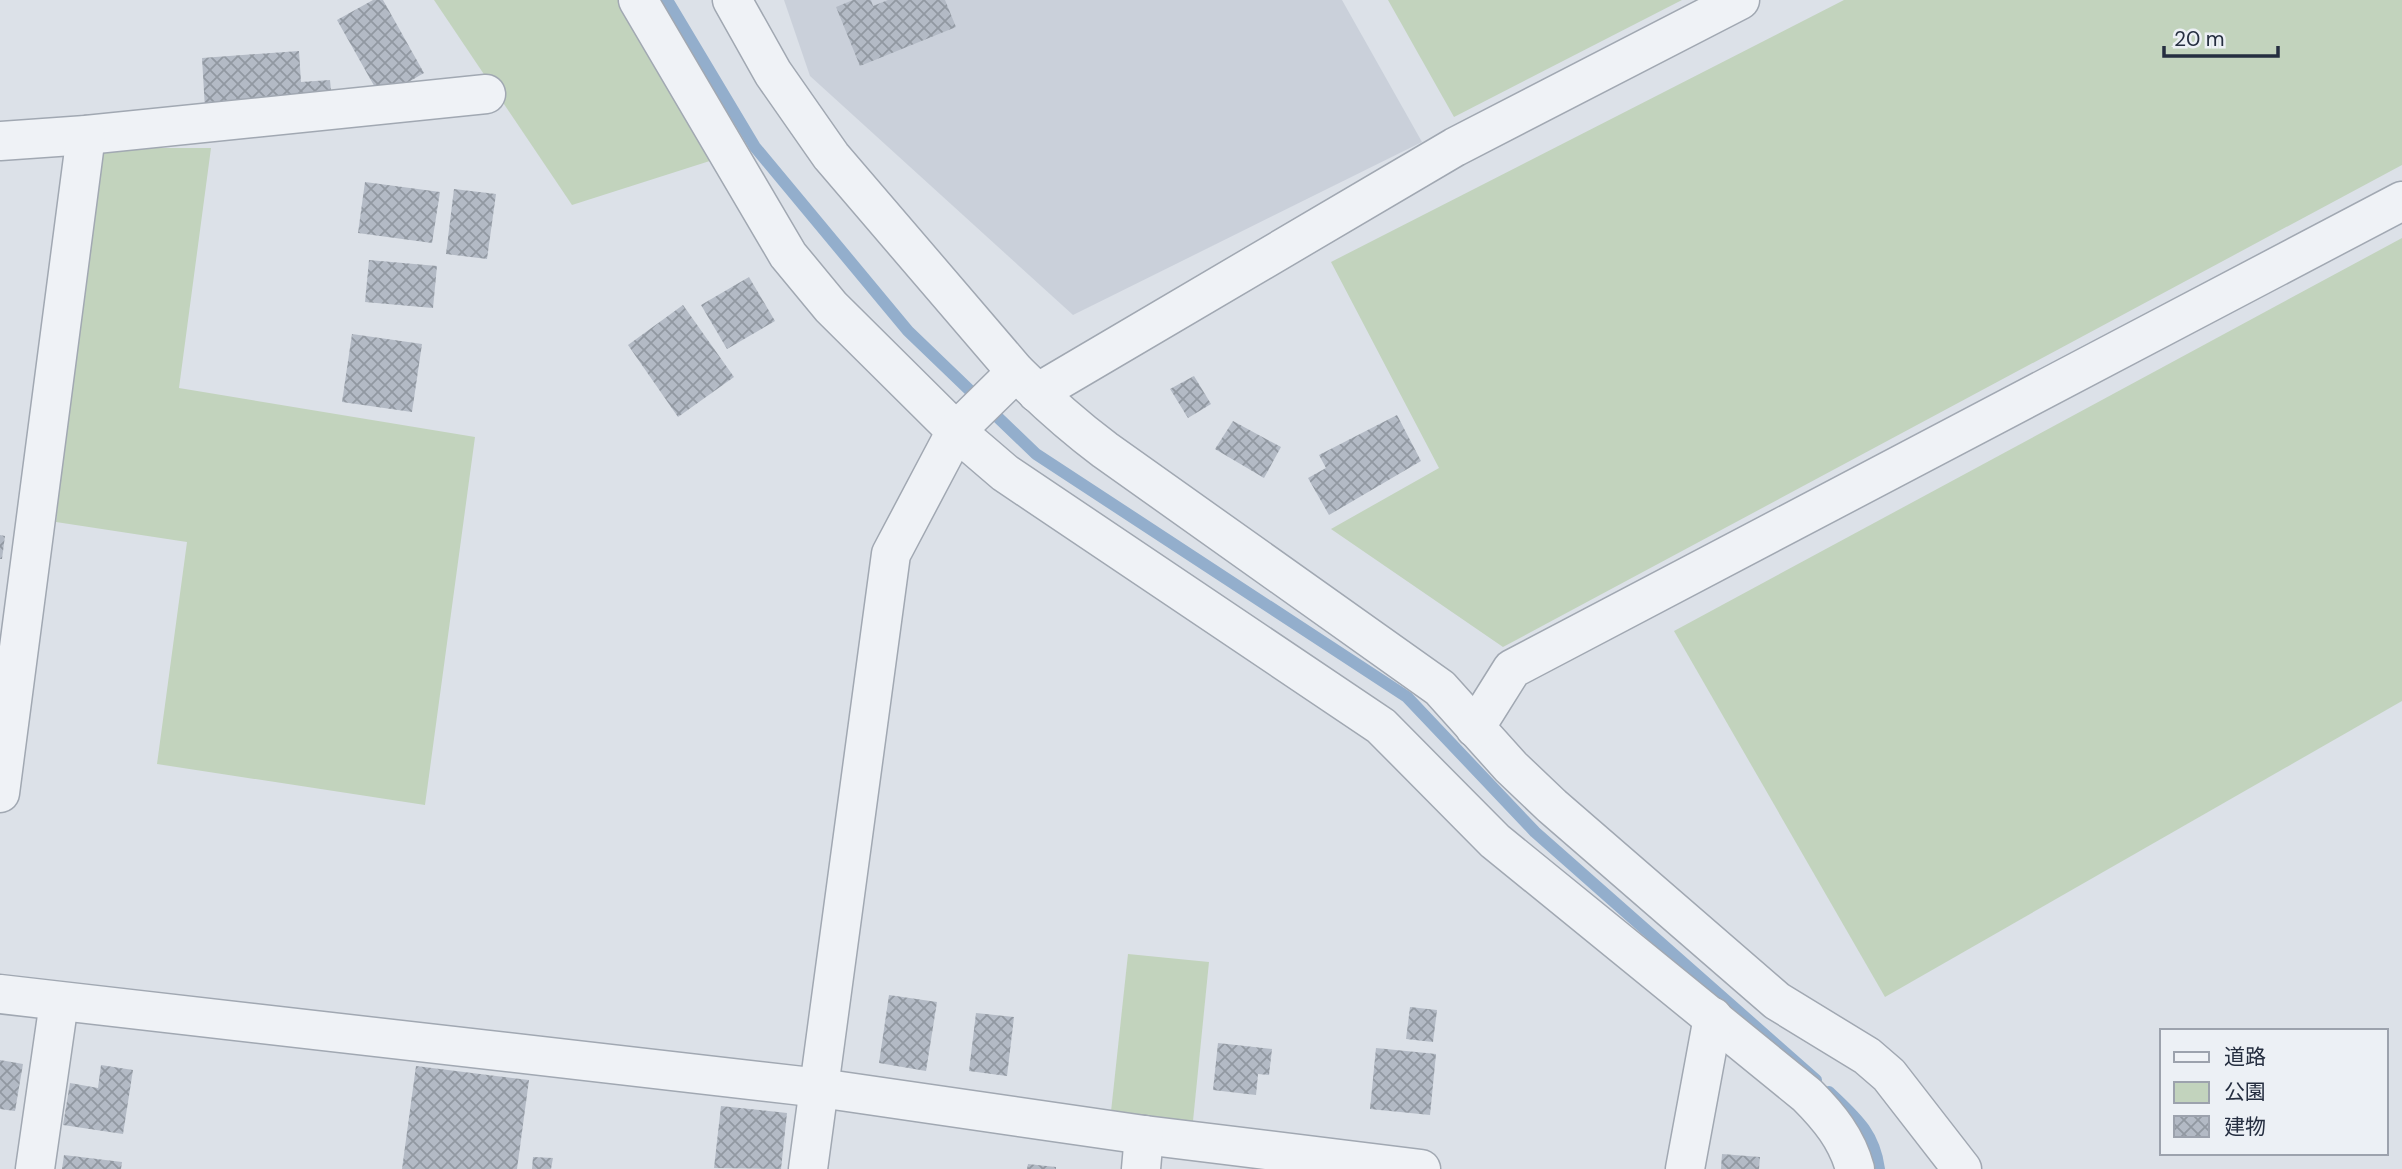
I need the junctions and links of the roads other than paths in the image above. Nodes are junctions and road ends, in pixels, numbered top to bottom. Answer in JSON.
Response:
{"nodes":[{"id":1,"x":638,"y":0,"type":"edge"},
{"id":2,"x":732,"y":0,"type":"edge"},
{"id":3,"x":1740,"y":0,"type":"edge"},
{"id":4,"x":486,"y":94,"type":"dead end"},
{"id":5,"x":86,"y":135,"type":"junction"},
{"id":6,"x":0,"y":141,"type":"edge"},
{"id":7,"x":2402,"y":201,"type":"edge"},
{"id":8,"x":1026,"y":382,"type":"junction"},
{"id":9,"x":956,"y":431,"type":"junction"},
{"id":10,"x":1475,"y":729,"type":"junction"},
{"id":11,"x":0,"y":793,"type":"edge"},
{"id":12,"x":0,"y":994,"type":"edge"},
{"id":13,"x":59,"y":1002,"type":"junction"},
{"id":14,"x":1713,"y":1017,"type":"junction"},
{"id":15,"x":820,"y":1088,"type":"junction"},
{"id":16,"x":1142,"y":1152,"type":"edge"},
{"id":17,"x":35,"y":1169,"type":"edge"},
{"id":18,"x":808,"y":1169,"type":"edge"},
{"id":19,"x":1421,"y":1169,"type":"edge"},
{"id":20,"x":1685,"y":1169,"type":"edge"},
{"id":21,"x":1854,"y":1169,"type":"edge"},
{"id":22,"x":1962,"y":1169,"type":"edge"}],
"edges":[{"from":1,"to":9,"type":"street"},
{"from":2,"to":8,"type":"street"},
{"from":3,"to":8,"type":"street"},
{"from":4,"to":5,"type":"street"},
{"from":5,"to":6,"type":"street"},
{"from":5,"to":11,"type":"street"},
{"from":7,"to":10,"type":"street"},
{"from":8,"to":9,"type":"street"},
{"from":8,"to":10,"type":"street"},
{"from":9,"to":14,"type":"street"},
{"from":9,"to":15,"type":"street"},
{"from":10,"to":22,"type":"street"},
{"from":12,"to":13,"type":"street"},
{"from":13,"to":15,"type":"street"},
{"from":13,"to":17,"type":"street"},
{"from":14,"to":20,"type":"street"},
{"from":14,"to":21,"type":"street"},
{"from":15,"to":16,"type":"street"},
{"from":15,"to":18,"type":"street"},
{"from":16,"to":19,"type":"street"}]}
